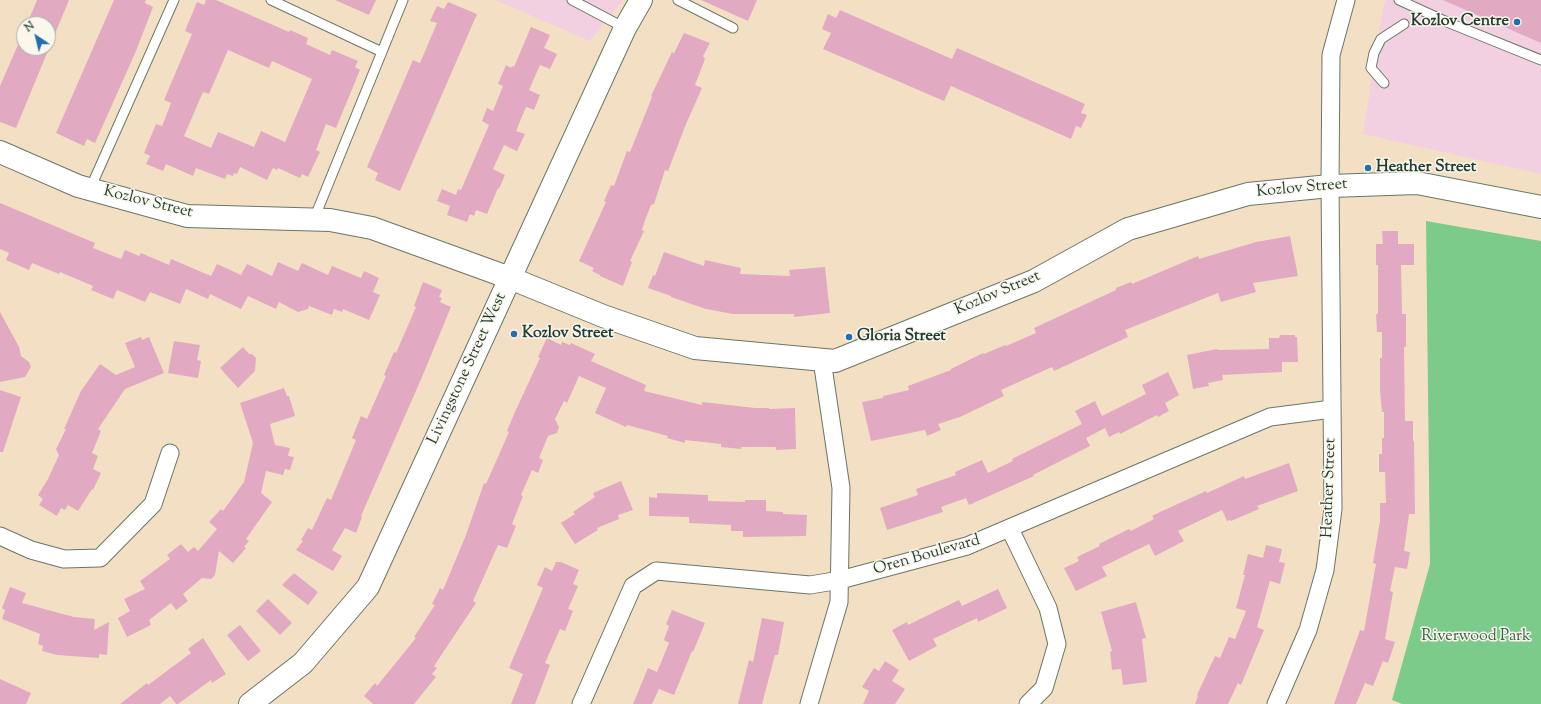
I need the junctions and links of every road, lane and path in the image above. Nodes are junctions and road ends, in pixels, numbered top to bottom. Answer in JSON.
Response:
{"nodes":[{"id":1,"x":174,"y":0,"type":"edge"},
{"id":2,"x":271,"y":0,"type":"edge"},
{"id":3,"x":403,"y":0,"type":"edge"},
{"id":4,"x":572,"y":0,"type":"edge"},
{"id":5,"x":641,"y":0,"type":"edge"},
{"id":6,"x":678,"y":0,"type":"edge"},
{"id":7,"x":1346,"y":0,"type":"edge"},
{"id":8,"x":1399,"y":0,"type":"edge"},
{"id":9,"x":1404,"y":24,"type":"dead end"},
{"id":10,"x":625,"y":28,"type":"junction"},
{"id":11,"x":733,"y":28,"type":"dead end"},
{"id":12,"x":382,"y":52,"type":"junction"},
{"id":13,"x":1541,"y":60,"type":"edge"},
{"id":14,"x":1384,"y":83,"type":"dead end"},
{"id":15,"x":0,"y":152,"type":"edge"},
{"id":16,"x":1330,"y":186,"type":"junction"},
{"id":17,"x":90,"y":189,"type":"junction"},
{"id":18,"x":1541,"y":207,"type":"edge"},
{"id":19,"x":314,"y":219,"type":"junction"},
{"id":20,"x":510,"y":278,"type":"junction"},
{"id":21,"x":822,"y":360,"type":"junction"},
{"id":22,"x":1332,"y":409,"type":"junction"},
{"id":23,"x":170,"y":453,"type":"dead end"},
{"id":24,"x":1010,"y":529,"type":"junction"},
{"id":25,"x":0,"y":536,"type":"edge"},
{"id":26,"x":840,"y":580,"type":"junction"},
{"id":27,"x":250,"y":704,"type":"edge"},
{"id":28,"x":582,"y":704,"type":"edge"},
{"id":29,"x":809,"y":704,"type":"edge"},
{"id":30,"x":1028,"y":704,"type":"edge"},
{"id":31,"x":1276,"y":704,"type":"edge"}],
"edges":[{"from":1,"to":17,"type":"lane"},
{"from":2,"to":12,"type":"lane"},
{"from":3,"to":12,"type":"lane"},
{"from":4,"to":10,"type":"lane"},
{"from":5,"to":10,"type":"street","name":"Livingstone Street West"},
{"from":6,"to":11,"type":"lane"},
{"from":7,"to":16,"type":"street","name":"Heather Street"},
{"from":8,"to":13,"type":"lane"},
{"from":9,"to":14,"type":"lane"},
{"from":10,"to":20,"type":"street","name":"Livingstone Street West"},
{"from":12,"to":19,"type":"lane"},
{"from":15,"to":17,"type":"street","name":"Kozlov Street"},
{"from":16,"to":18,"type":"street","name":"Kozlov Street"},
{"from":16,"to":21,"type":"street","name":"Kozlov Street"},
{"from":16,"to":22,"type":"street","name":"Heather Street"},
{"from":17,"to":19,"type":"street","name":"Kozlov Street"},
{"from":19,"to":20,"type":"street","name":"Kozlov Street"},
{"from":20,"to":21,"type":"street","name":"Kozlov Street"},
{"from":20,"to":27,"type":"street","name":"Livingstone Street West"},
{"from":21,"to":26,"type":"street"},
{"from":22,"to":24,"type":"street","name":"Oren Boulevard"},
{"from":22,"to":31,"type":"street","name":"Heather Street"},
{"from":23,"to":25,"type":"street"},
{"from":24,"to":26,"type":"street","name":"Oren Boulevard"},
{"from":24,"to":30,"type":"street"},
{"from":26,"to":28,"type":"street","name":"Oren Boulevard"},
{"from":26,"to":29,"type":"street"}]}
